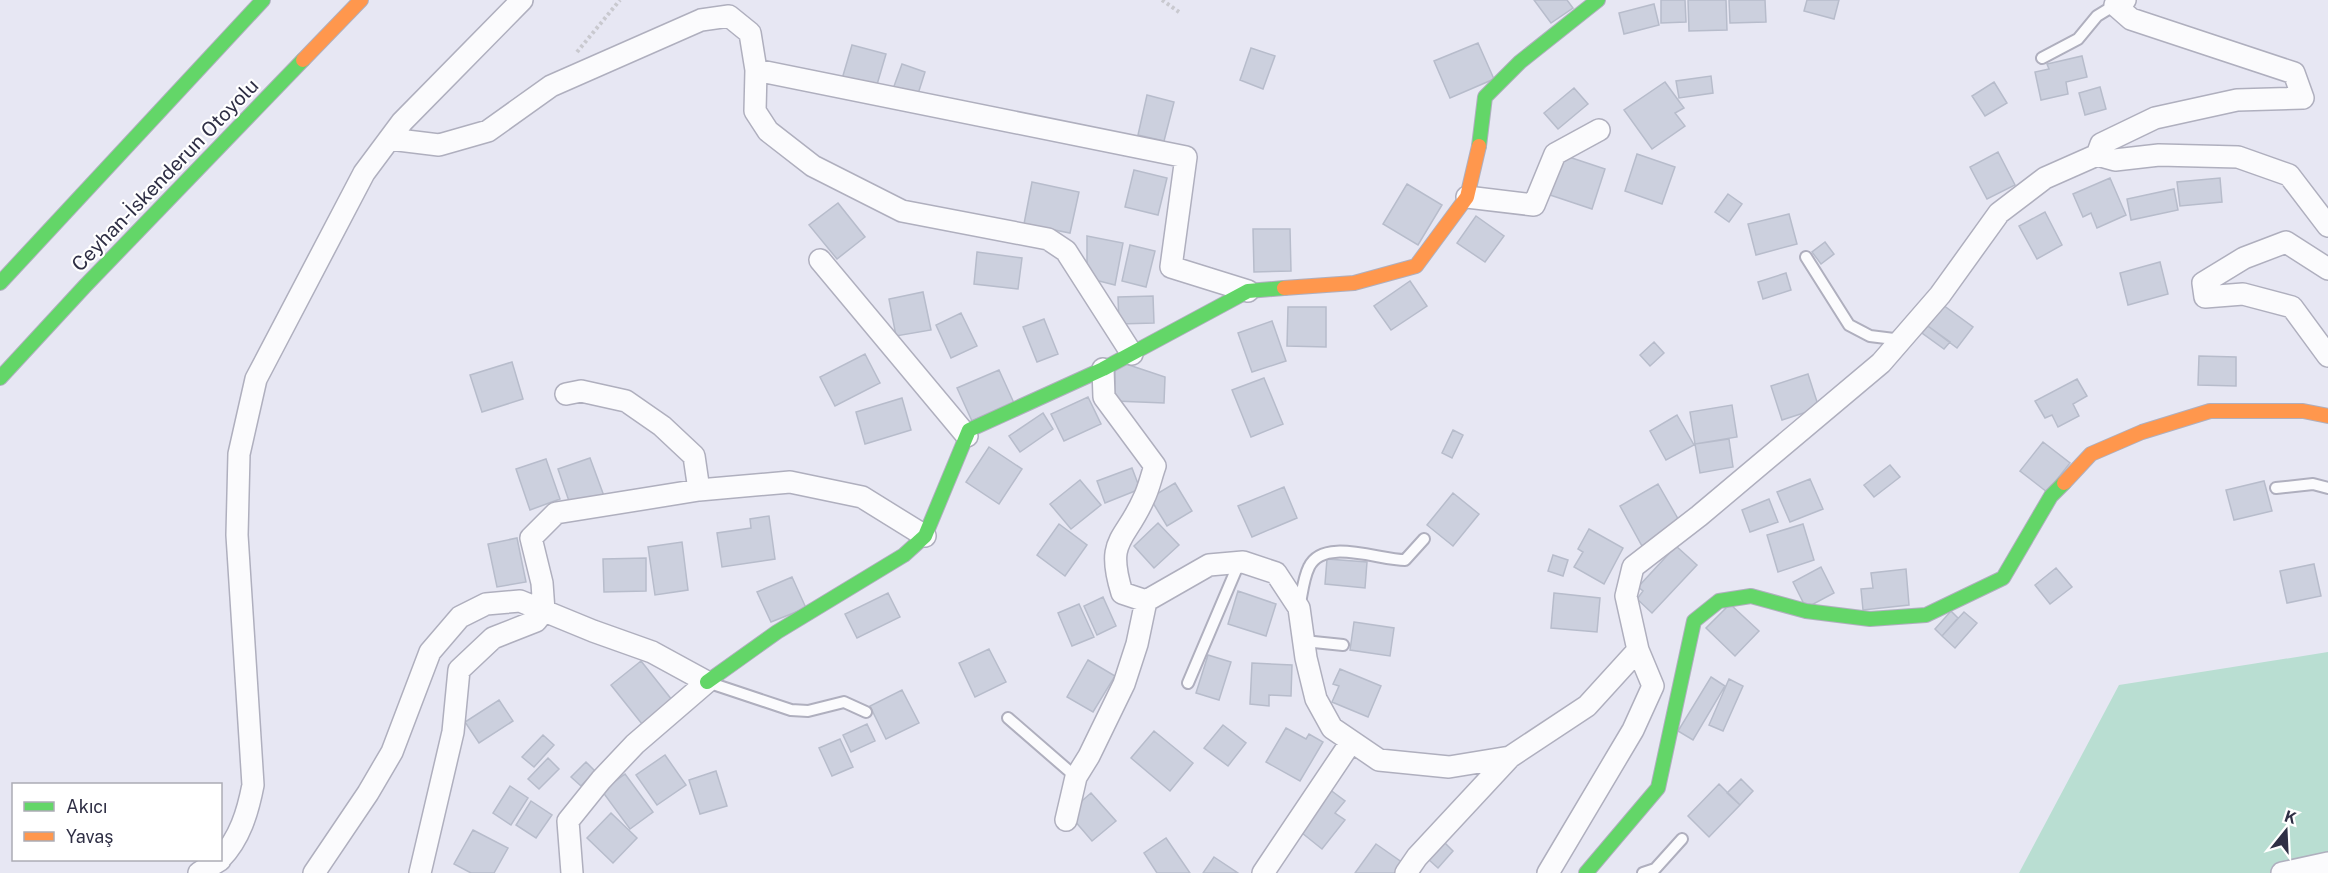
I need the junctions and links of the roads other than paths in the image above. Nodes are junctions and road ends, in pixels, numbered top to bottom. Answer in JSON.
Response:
{"nodes":[{"id":1,"x":263,"y":0,"type":"edge"},
{"id":2,"x":361,"y":0,"type":"edge"},
{"id":3,"x":522,"y":0,"type":"edge"},
{"id":4,"x":1598,"y":0,"type":"edge"},
{"id":5,"x":2120,"y":3,"type":"edge"},
{"id":6,"x":2042,"y":58,"type":"dead end"},
{"id":7,"x":756,"y":70,"type":"junction"},
{"id":8,"x":1599,"y":130,"type":"dead end"},
{"id":9,"x":390,"y":139,"type":"junction"},
{"id":10,"x":2097,"y":155,"type":"junction"},
{"id":11,"x":1467,"y":196,"type":"junction"},
{"id":12,"x":2328,"y":226,"type":"edge"},
{"id":13,"x":1806,"y":257,"type":"dead end"},
{"id":14,"x":820,"y":260,"type":"dead end"},
{"id":15,"x":2328,"y":268,"type":"edge"},
{"id":16,"x":0,"y":283,"type":"edge"},
{"id":17,"x":1248,"y":291,"type":"junction"},
{"id":18,"x":1902,"y":340,"type":"junction"},
{"id":19,"x":1131,"y":354,"type":"junction"},
{"id":20,"x":2328,"y":356,"type":"edge"},
{"id":21,"x":1102,"y":369,"type":"junction"},
{"id":22,"x":0,"y":378,"type":"edge"},
{"id":23,"x":566,"y":394,"type":"dead end"},
{"id":24,"x":2324,"y":421,"type":"edge"},
{"id":25,"x":967,"y":436,"type":"junction"},
{"id":26,"x":2276,"y":488,"type":"dead end"},
{"id":27,"x":2328,"y":488,"type":"edge"},
{"id":28,"x":699,"y":490,"type":"junction"},
{"id":29,"x":925,"y":536,"type":"junction"},
{"id":30,"x":1424,"y":539,"type":"dead end"},
{"id":31,"x":1239,"y":563,"type":"junction"},
{"id":32,"x":1146,"y":601,"type":"junction"},
{"id":33,"x":1299,"y":608,"type":"junction"},
{"id":34,"x":544,"y":611,"type":"junction"},
{"id":35,"x":1304,"y":641,"type":"junction"},
{"id":36,"x":1343,"y":645,"type":"dead end"},
{"id":37,"x":1638,"y":650,"type":"junction"},
{"id":38,"x":707,"y":682,"type":"junction"},
{"id":39,"x":1188,"y":683,"type":"dead end"},
{"id":40,"x":866,"y":712,"type":"dead end"},
{"id":41,"x":1008,"y":718,"type":"dead end"},
{"id":42,"x":1351,"y":742,"type":"junction"},
{"id":43,"x":1510,"y":757,"type":"junction"},
{"id":44,"x":1076,"y":777,"type":"junction"},
{"id":45,"x":1066,"y":820,"type":"dead end"},
{"id":46,"x":1682,"y":839,"type":"dead end"},
{"id":47,"x":222,"y":856,"type":"edge"},
{"id":48,"x":217,"y":861,"type":"edge"},
{"id":49,"x":2328,"y":863,"type":"edge"},
{"id":50,"x":199,"y":873,"type":"edge"},
{"id":51,"x":315,"y":873,"type":"edge"},
{"id":52,"x":420,"y":873,"type":"edge"},
{"id":53,"x":572,"y":873,"type":"edge"},
{"id":54,"x":1263,"y":873,"type":"edge"},
{"id":55,"x":1406,"y":873,"type":"edge"},
{"id":56,"x":1548,"y":873,"type":"edge"},
{"id":57,"x":1586,"y":873,"type":"edge"},
{"id":58,"x":1643,"y":873,"type":"edge"},
{"id":59,"x":2282,"y":873,"type":"edge"}],
"edges":[{"from":1,"to":16,"type":"main road"},
{"from":2,"to":22,"type":"main road","name":"Ceyhan-İskenderun Otoyolu"},
{"from":3,"to":9,"type":"street"},
{"from":4,"to":11,"type":"main road"},
{"from":5,"to":6,"type":"lane"},
{"from":5,"to":10,"type":"street"},
{"from":7,"to":9,"type":"street"},
{"from":7,"to":17,"type":"street"},
{"from":7,"to":19,"type":"street"},
{"from":8,"to":11,"type":"street"},
{"from":9,"to":47,"type":"street"},
{"from":10,"to":12,"type":"street"},
{"from":10,"to":18,"type":"street"},
{"from":11,"to":17,"type":"main road"},
{"from":13,"to":18,"type":"lane"},
{"from":14,"to":25,"type":"street"},
{"from":15,"to":20,"type":"street"},
{"from":17,"to":19,"type":"main road"},
{"from":18,"to":37,"type":"street"},
{"from":19,"to":21,"type":"main road"},
{"from":21,"to":25,"type":"main road"},
{"from":21,"to":32,"type":"street"},
{"from":23,"to":28,"type":"street"},
{"from":24,"to":57,"type":"main road"},
{"from":25,"to":29,"type":"main road"},
{"from":26,"to":27,"type":"lane"},
{"from":28,"to":29,"type":"street"},
{"from":28,"to":34,"type":"street"},
{"from":29,"to":38,"type":"main road"},
{"from":30,"to":33,"type":"lane"},
{"from":31,"to":32,"type":"street"},
{"from":31,"to":33,"type":"street"},
{"from":31,"to":39,"type":"lane"},
{"from":32,"to":44,"type":"street"},
{"from":33,"to":35,"type":"street"},
{"from":34,"to":38,"type":"street"},
{"from":34,"to":51,"type":"street"},
{"from":34,"to":52,"type":"street"},
{"from":35,"to":36,"type":"lane"},
{"from":35,"to":42,"type":"street"},
{"from":37,"to":43,"type":"street"},
{"from":37,"to":56,"type":"street"},
{"from":38,"to":40,"type":"lane"},
{"from":38,"to":53,"type":"street"},
{"from":41,"to":44,"type":"lane"},
{"from":42,"to":43,"type":"street"},
{"from":42,"to":54,"type":"street"},
{"from":43,"to":55,"type":"street"},
{"from":44,"to":45,"type":"street"},
{"from":46,"to":58,"type":"lane"},
{"from":48,"to":50,"type":"street"},
{"from":49,"to":59,"type":"street"}]}
